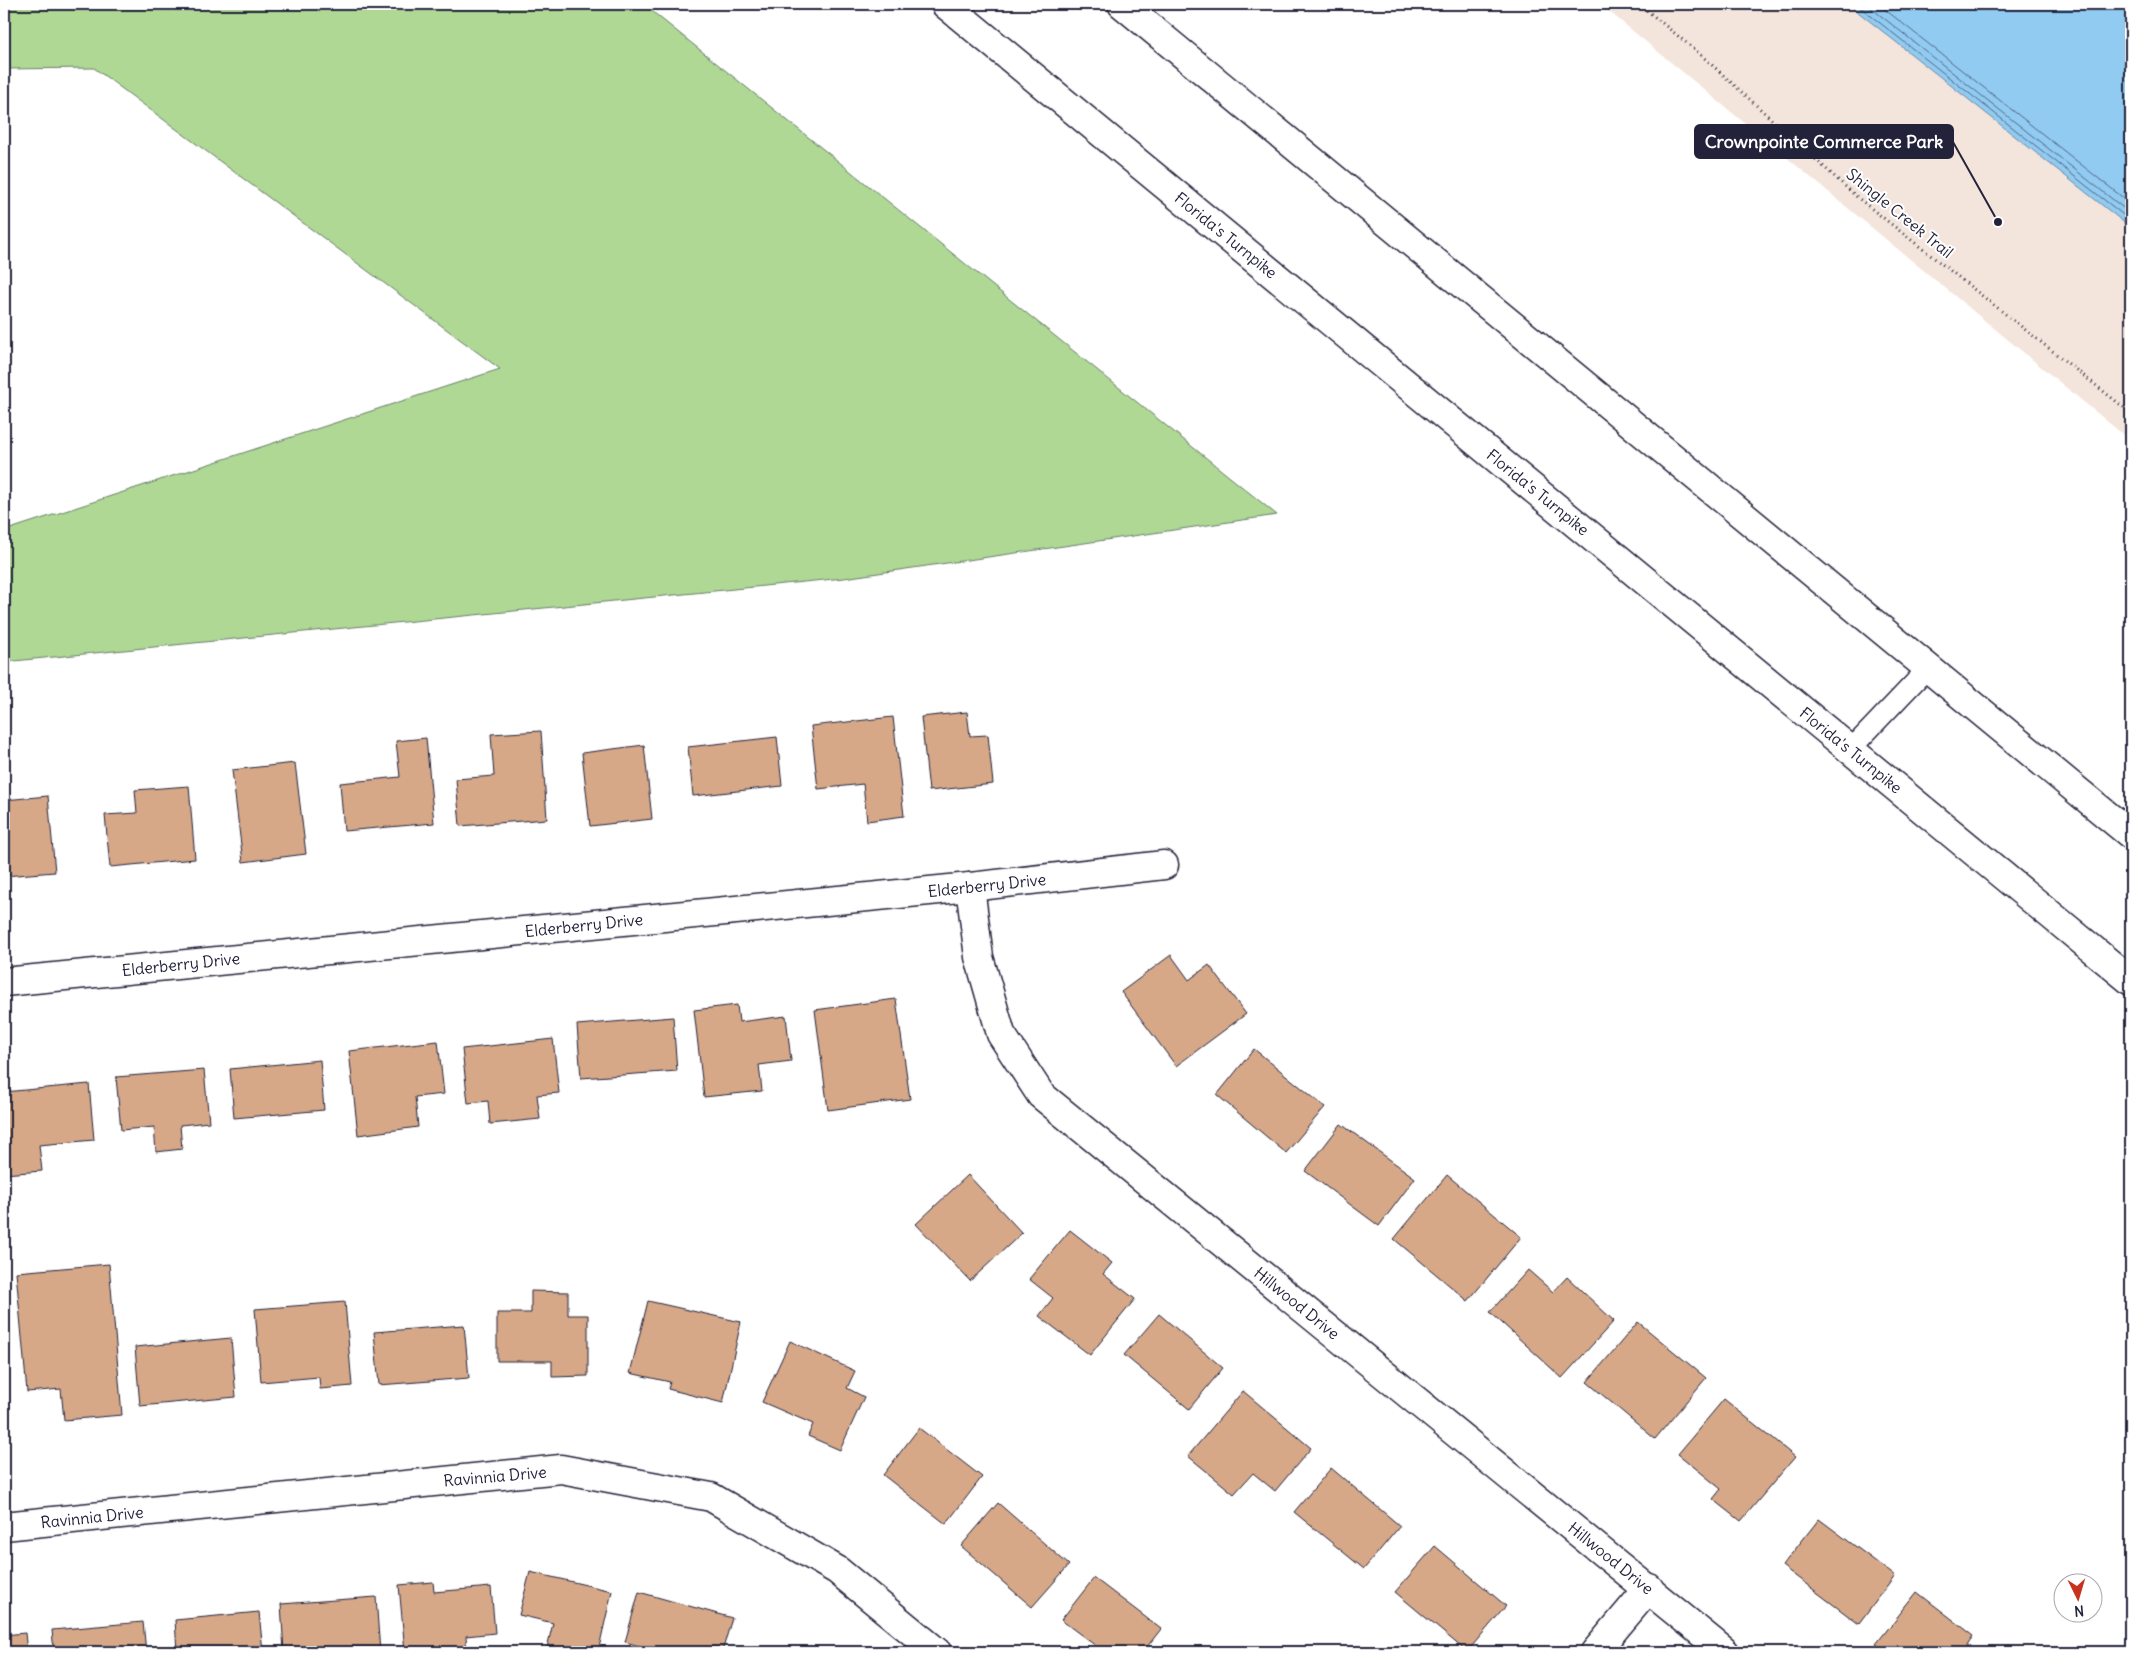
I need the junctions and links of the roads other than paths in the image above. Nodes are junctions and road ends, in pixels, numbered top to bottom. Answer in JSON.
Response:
{"nodes":[{"id":1,"x":945,"y":4,"type":"edge"},
{"id":2,"x":1122,"y":4,"type":"edge"},
{"id":3,"x":1928,"y":668,"type":"junction"},
{"id":4,"x":1850,"y":750,"type":"junction"},
{"id":5,"x":2131,"y":835,"type":"edge"},
{"id":6,"x":1164,"y":866,"type":"dead end"},
{"id":7,"x":970,"y":887,"type":"junction"},
{"id":8,"x":2131,"y":981,"type":"edge"},
{"id":9,"x":4,"y":982,"type":"edge"},
{"id":10,"x":4,"y":1526,"type":"edge"},
{"id":11,"x":1649,"y":1588,"type":"junction"},
{"id":12,"x":937,"y":1652,"type":"edge"},
{"id":13,"x":1595,"y":1652,"type":"edge"},
{"id":14,"x":1725,"y":1652,"type":"edge"}],
"edges":[{"from":1,"to":4,"type":"main road","name":"Florida's Turnpike"},
{"from":2,"to":3,"type":"main road"},
{"from":3,"to":4,"type":"lane"},
{"from":3,"to":5,"type":"main road"},
{"from":4,"to":8,"type":"main road","name":"Florida's Turnpike"},
{"from":6,"to":7,"type":"main road","name":"Elderberry Drive"},
{"from":7,"to":9,"type":"main road","name":"Elderberry Drive"},
{"from":7,"to":11,"type":"main road","name":"Hillwood Drive"},
{"from":10,"to":12,"type":"main road","name":"Ravinnia Drive"},
{"from":11,"to":13,"type":"main road"},
{"from":11,"to":14,"type":"main road","name":"Hillwood Drive"}]}
